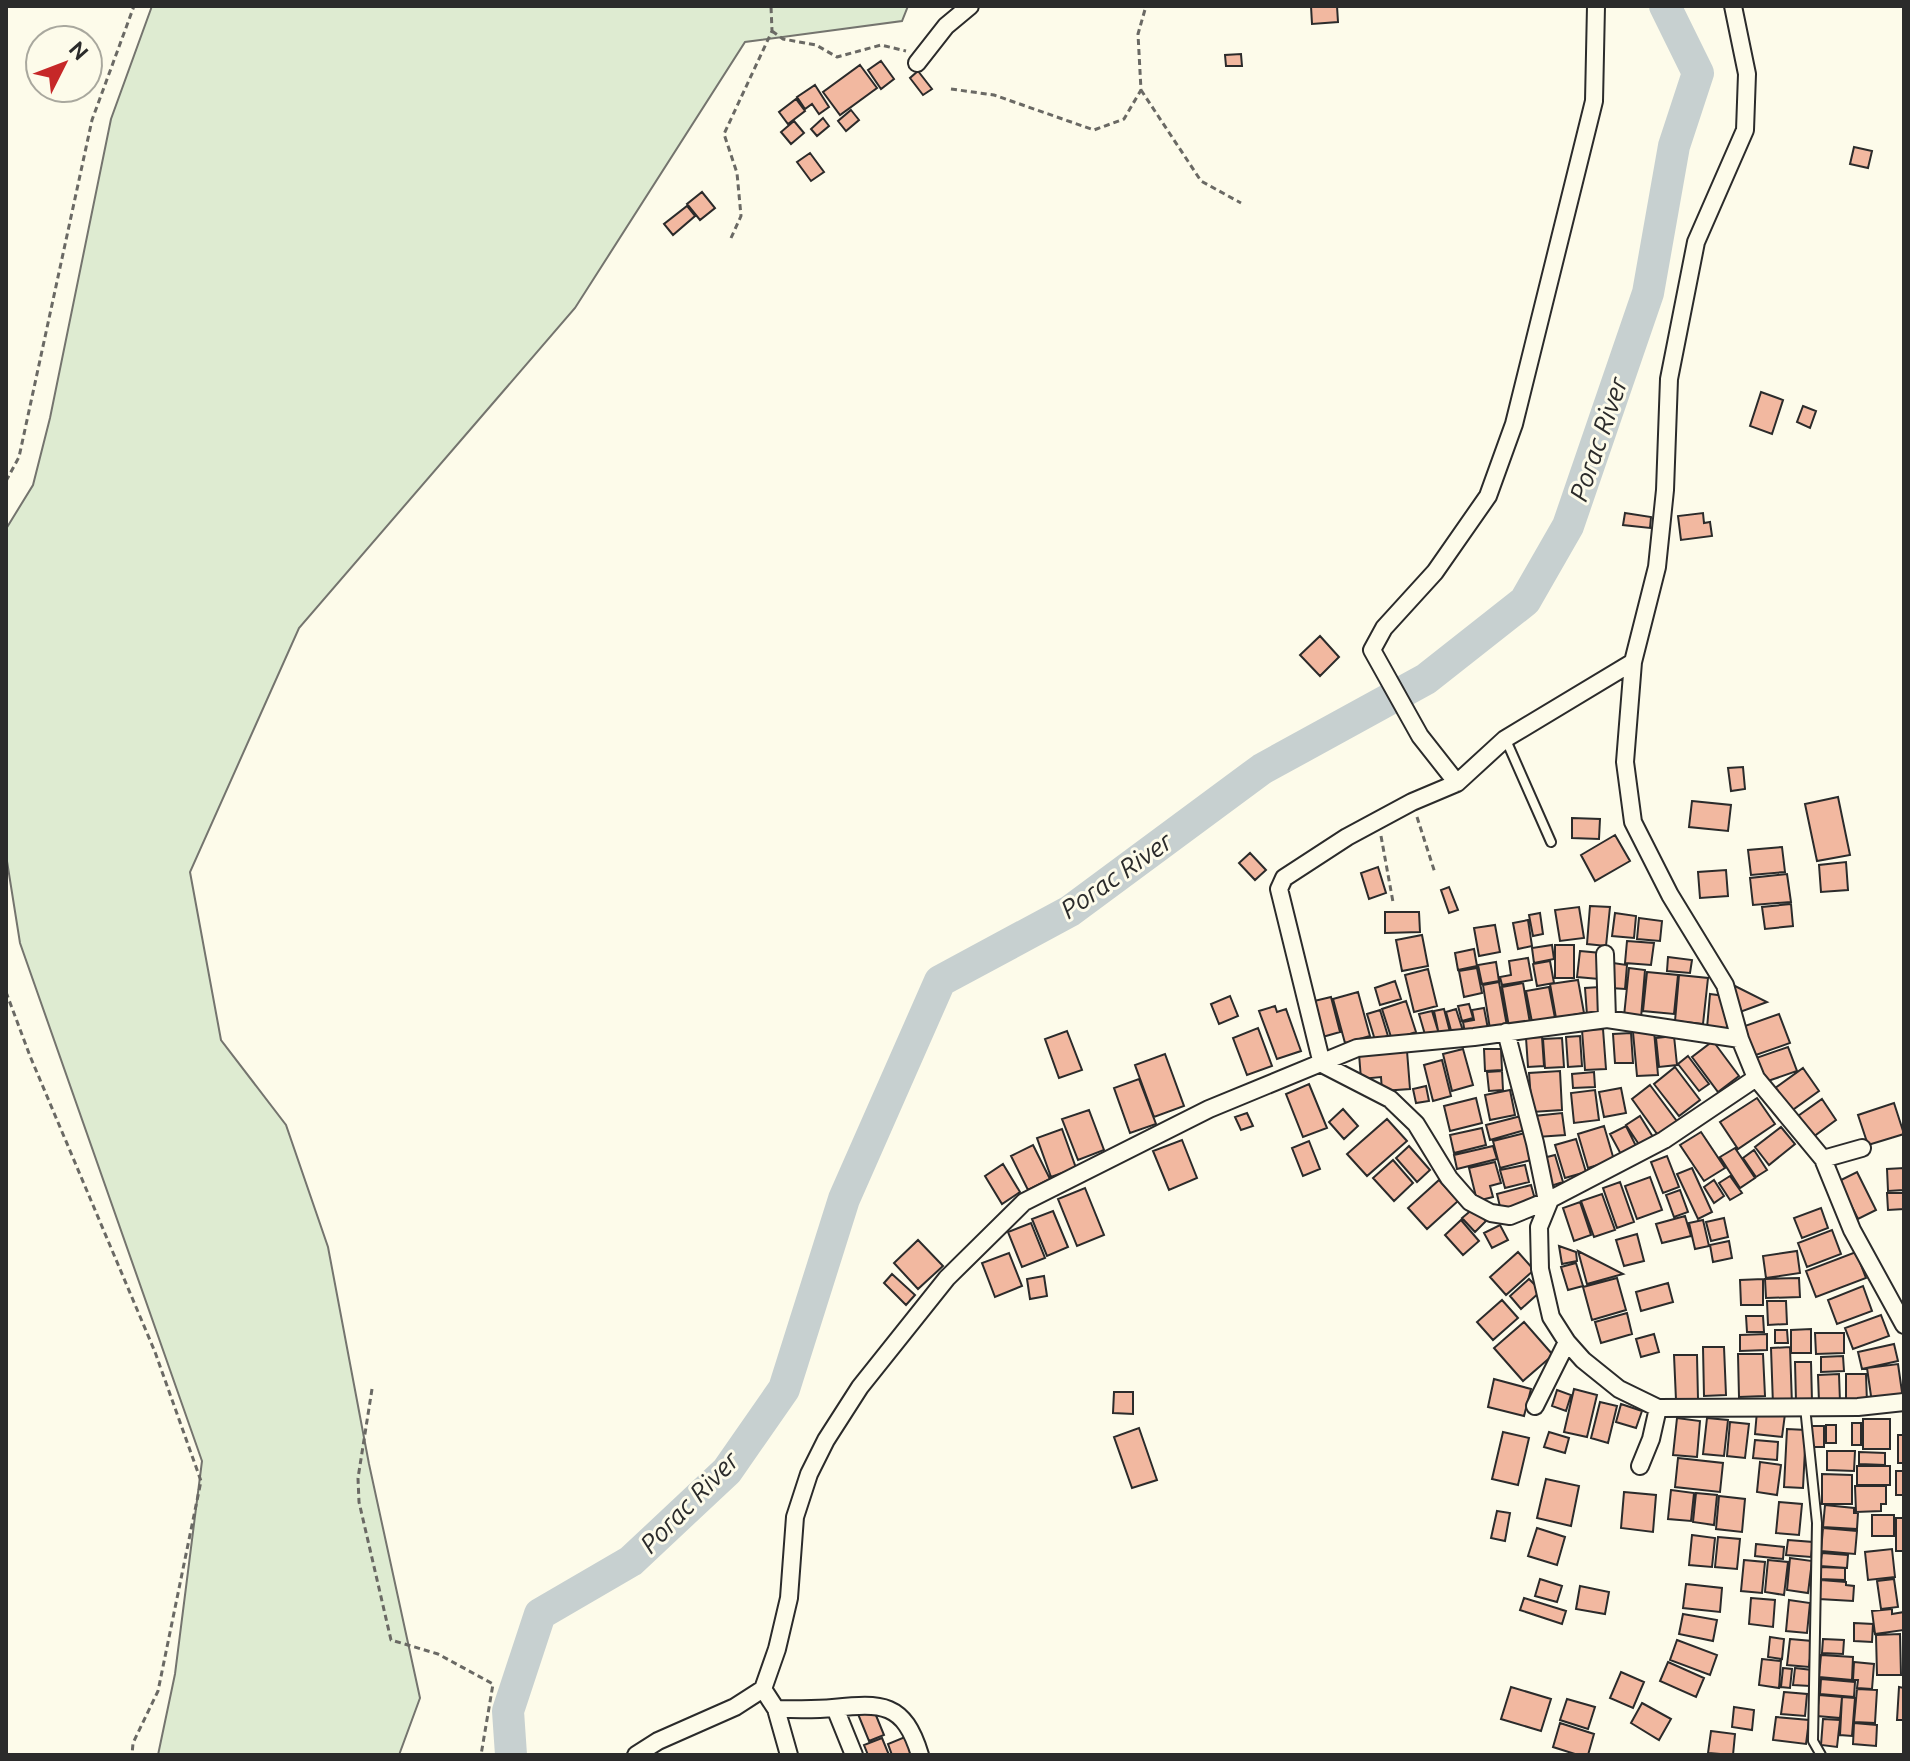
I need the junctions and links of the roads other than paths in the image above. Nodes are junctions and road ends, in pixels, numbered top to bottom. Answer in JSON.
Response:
{"nodes":[{"id":1,"x":970,"y":6,"type":"edge"},
{"id":2,"x":1596,"y":6,"type":"edge"},
{"id":3,"x":1733,"y":6,"type":"edge"},
{"id":4,"x":917,"y":63,"type":"road end"},
{"id":5,"x":1633,"y":662,"type":"junction"},
{"id":6,"x":1505,"y":739,"type":"junction"},
{"id":7,"x":1457,"y":783,"type":"junction"},
{"id":8,"x":1551,"y":842,"type":"dead end"},
{"id":9,"x":1605,"y":954,"type":"dead end"},
{"id":10,"x":1607,"y":1019,"type":"junction"},
{"id":11,"x":1506,"y":1032,"type":"junction"},
{"id":12,"x":1740,"y":1039,"type":"junction"},
{"id":13,"x":1322,"y":1064,"type":"junction"},
{"id":14,"x":1756,"y":1078,"type":"junction"},
{"id":15,"x":1862,"y":1148,"type":"dead end"},
{"id":16,"x":1823,"y":1159,"type":"junction"},
{"id":17,"x":1548,"y":1200,"type":"junction"},
{"id":18,"x":1904,"y":1325,"type":"edge"},
{"id":19,"x":1567,"y":1342,"type":"junction"},
{"id":20,"x":1904,"y":1402,"type":"edge"},
{"id":21,"x":1535,"y":1406,"type":"dead end"},
{"id":22,"x":1805,"y":1407,"type":"junction"},
{"id":23,"x":1658,"y":1408,"type":"junction"},
{"id":24,"x":1640,"y":1466,"type":"dead end"},
{"id":25,"x":763,"y":1689,"type":"junction"},
{"id":26,"x":835,"y":1708,"type":"junction"},
{"id":27,"x":776,"y":1709,"type":"junction"},
{"id":28,"x":636,"y":1755,"type":"edge"},
{"id":29,"x":789,"y":1755,"type":"edge"},
{"id":30,"x":854,"y":1755,"type":"edge"},
{"id":31,"x":920,"y":1755,"type":"edge"},
{"id":32,"x":1821,"y":1755,"type":"edge"}],
"edges":[{"from":1,"to":4,"type":"street"},
{"from":2,"to":7,"type":"street"},
{"from":3,"to":5,"type":"street"},
{"from":5,"to":6,"type":"street"},
{"from":5,"to":12,"type":"street"},
{"from":6,"to":7,"type":"street"},
{"from":6,"to":8,"type":"lane"},
{"from":7,"to":13,"type":"street"},
{"from":9,"to":10,"type":"street"},
{"from":10,"to":11,"type":"street"},
{"from":10,"to":12,"type":"street"},
{"from":11,"to":13,"type":"street"},
{"from":11,"to":17,"type":"street"},
{"from":12,"to":14,"type":"street"},
{"from":13,"to":17,"type":"street"},
{"from":13,"to":25,"type":"street"},
{"from":14,"to":16,"type":"street"},
{"from":14,"to":17,"type":"street"},
{"from":15,"to":16,"type":"street"},
{"from":16,"to":18,"type":"street"},
{"from":17,"to":19,"type":"street"},
{"from":19,"to":21,"type":"street"},
{"from":19,"to":23,"type":"street"},
{"from":20,"to":22,"type":"street"},
{"from":22,"to":23,"type":"street"},
{"from":22,"to":32,"type":"lane"},
{"from":23,"to":24,"type":"street"},
{"from":25,"to":27,"type":"street"},
{"from":25,"to":28,"type":"street"},
{"from":26,"to":27,"type":"street"},
{"from":26,"to":30,"type":"street"},
{"from":26,"to":31,"type":"street"},
{"from":27,"to":29,"type":"street"}]}
